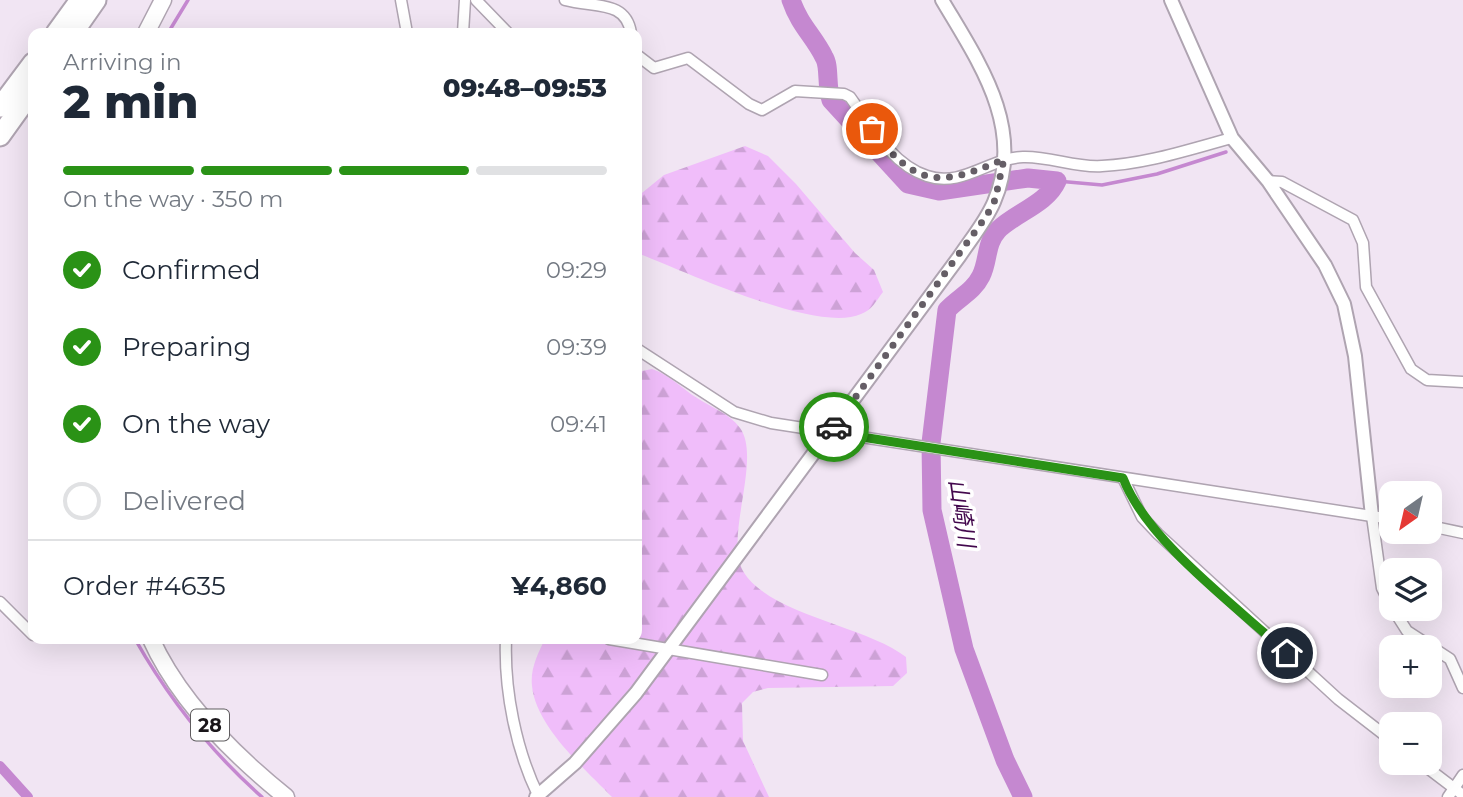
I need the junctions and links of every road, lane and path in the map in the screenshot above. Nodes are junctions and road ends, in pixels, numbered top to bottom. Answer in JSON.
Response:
{"nodes":[{"id":1,"x":80,"y":0,"type":"edge"},
{"id":2,"x":96,"y":0,"type":"edge"},
{"id":3,"x":163,"y":0,"type":"edge"},
{"id":4,"x":401,"y":0,"type":"edge"},
{"id":5,"x":466,"y":0,"type":"edge"},
{"id":6,"x":475,"y":0,"type":"edge"},
{"id":7,"x":565,"y":0,"type":"edge"},
{"id":8,"x":942,"y":0,"type":"edge"},
{"id":9,"x":1171,"y":0,"type":"edge"},
{"id":10,"x":60,"y":28,"type":"edge"},
{"id":11,"x":76,"y":28,"type":"edge"},
{"id":12,"x":149,"y":28,"type":"edge"},
{"id":13,"x":406,"y":28,"type":"edge"},
{"id":14,"x":463,"y":28,"type":"edge"},
{"id":15,"x":503,"y":28,"type":"edge"},
{"id":16,"x":630,"y":28,"type":"edge"},
{"id":17,"x":642,"y":59,"type":"edge"},
{"id":18,"x":28,"y":70,"type":"edge"},
{"id":19,"x":28,"y":97,"type":"edge"},
{"id":20,"x":0,"y":107,"type":"edge"},
{"id":21,"x":0,"y":136,"type":"edge"},
{"id":22,"x":1232,"y":138,"type":"junction"},
{"id":23,"x":1003,"y":162,"type":"junction"},
{"id":24,"x":1268,"y":181,"type":"junction"},
{"id":25,"x":642,"y":352,"type":"edge"},
{"id":26,"x":1463,"y":382,"type":"edge"},
{"id":27,"x":830,"y":432,"type":"junction"},
{"id":28,"x":1123,"y":478,"type":"junction"},
{"id":29,"x":1373,"y":516,"type":"junction"},
{"id":30,"x":1379,"y":517,"type":"edge"},
{"id":31,"x":1442,"y":529,"type":"edge"},
{"id":32,"x":1463,"y":533,"type":"edge"},
{"id":33,"x":1379,"y":564,"type":"edge"},
{"id":34,"x":0,"y":602,"type":"edge"},
{"id":35,"x":1400,"y":621,"type":"edge"},
{"id":36,"x":28,"y":630,"type":"edge"},
{"id":37,"x":642,"y":643,"type":"edge"},
{"id":38,"x":154,"y":644,"type":"edge"},
{"id":39,"x":506,"y":644,"type":"edge"},
{"id":40,"x":670,"y":647,"type":"junction"},
{"id":41,"x":822,"y":674,"type":"dead end"},
{"id":42,"x":1463,"y":688,"type":"edge"},
{"id":43,"x":1379,"y":731,"type":"edge"},
{"id":44,"x":1433,"y":775,"type":"edge"},
{"id":45,"x":1463,"y":775,"type":"edge"},
{"id":46,"x":1451,"y":792,"type":"edge"},
{"id":47,"x":1463,"y":794,"type":"edge"},
{"id":48,"x":537,"y":796,"type":"edge"},
{"id":49,"x":286,"y":797,"type":"edge"}],
"edges":[{"from":1,"to":10,"type":"highway"},
{"from":2,"to":11,"type":"highway"},
{"from":3,"to":12,"type":"main road"},
{"from":4,"to":13,"type":"street"},
{"from":5,"to":14,"type":"street"},
{"from":6,"to":15,"type":"street"},
{"from":7,"to":16,"type":"street"},
{"from":8,"to":23,"type":"street"},
{"from":9,"to":22,"type":"street"},
{"from":17,"to":23,"type":"street"},
{"from":18,"to":20,"type":"highway"},
{"from":19,"to":21,"type":"highway"},
{"from":22,"to":23,"type":"street"},
{"from":22,"to":24,"type":"street"},
{"from":23,"to":27,"type":"street"},
{"from":24,"to":26,"type":"street"},
{"from":24,"to":29,"type":"street"},
{"from":25,"to":27,"type":"street"},
{"from":27,"to":28,"type":"street"},
{"from":27,"to":40,"type":"street"},
{"from":28,"to":29,"type":"street"},
{"from":28,"to":43,"type":"street"},
{"from":29,"to":30,"type":"street"},
{"from":29,"to":33,"type":"street"},
{"from":31,"to":32,"type":"street"},
{"from":34,"to":36,"type":"street"},
{"from":35,"to":42,"type":"street"},
{"from":37,"to":40,"type":"street"},
{"from":38,"to":49,"type":"main road","number":"28"},
{"from":39,"to":48,"type":"street"},
{"from":40,"to":41,"type":"street"},
{"from":40,"to":48,"type":"street"},
{"from":44,"to":46,"type":"street"},
{"from":45,"to":46,"type":"street"},
{"from":46,"to":47,"type":"street"}]}
